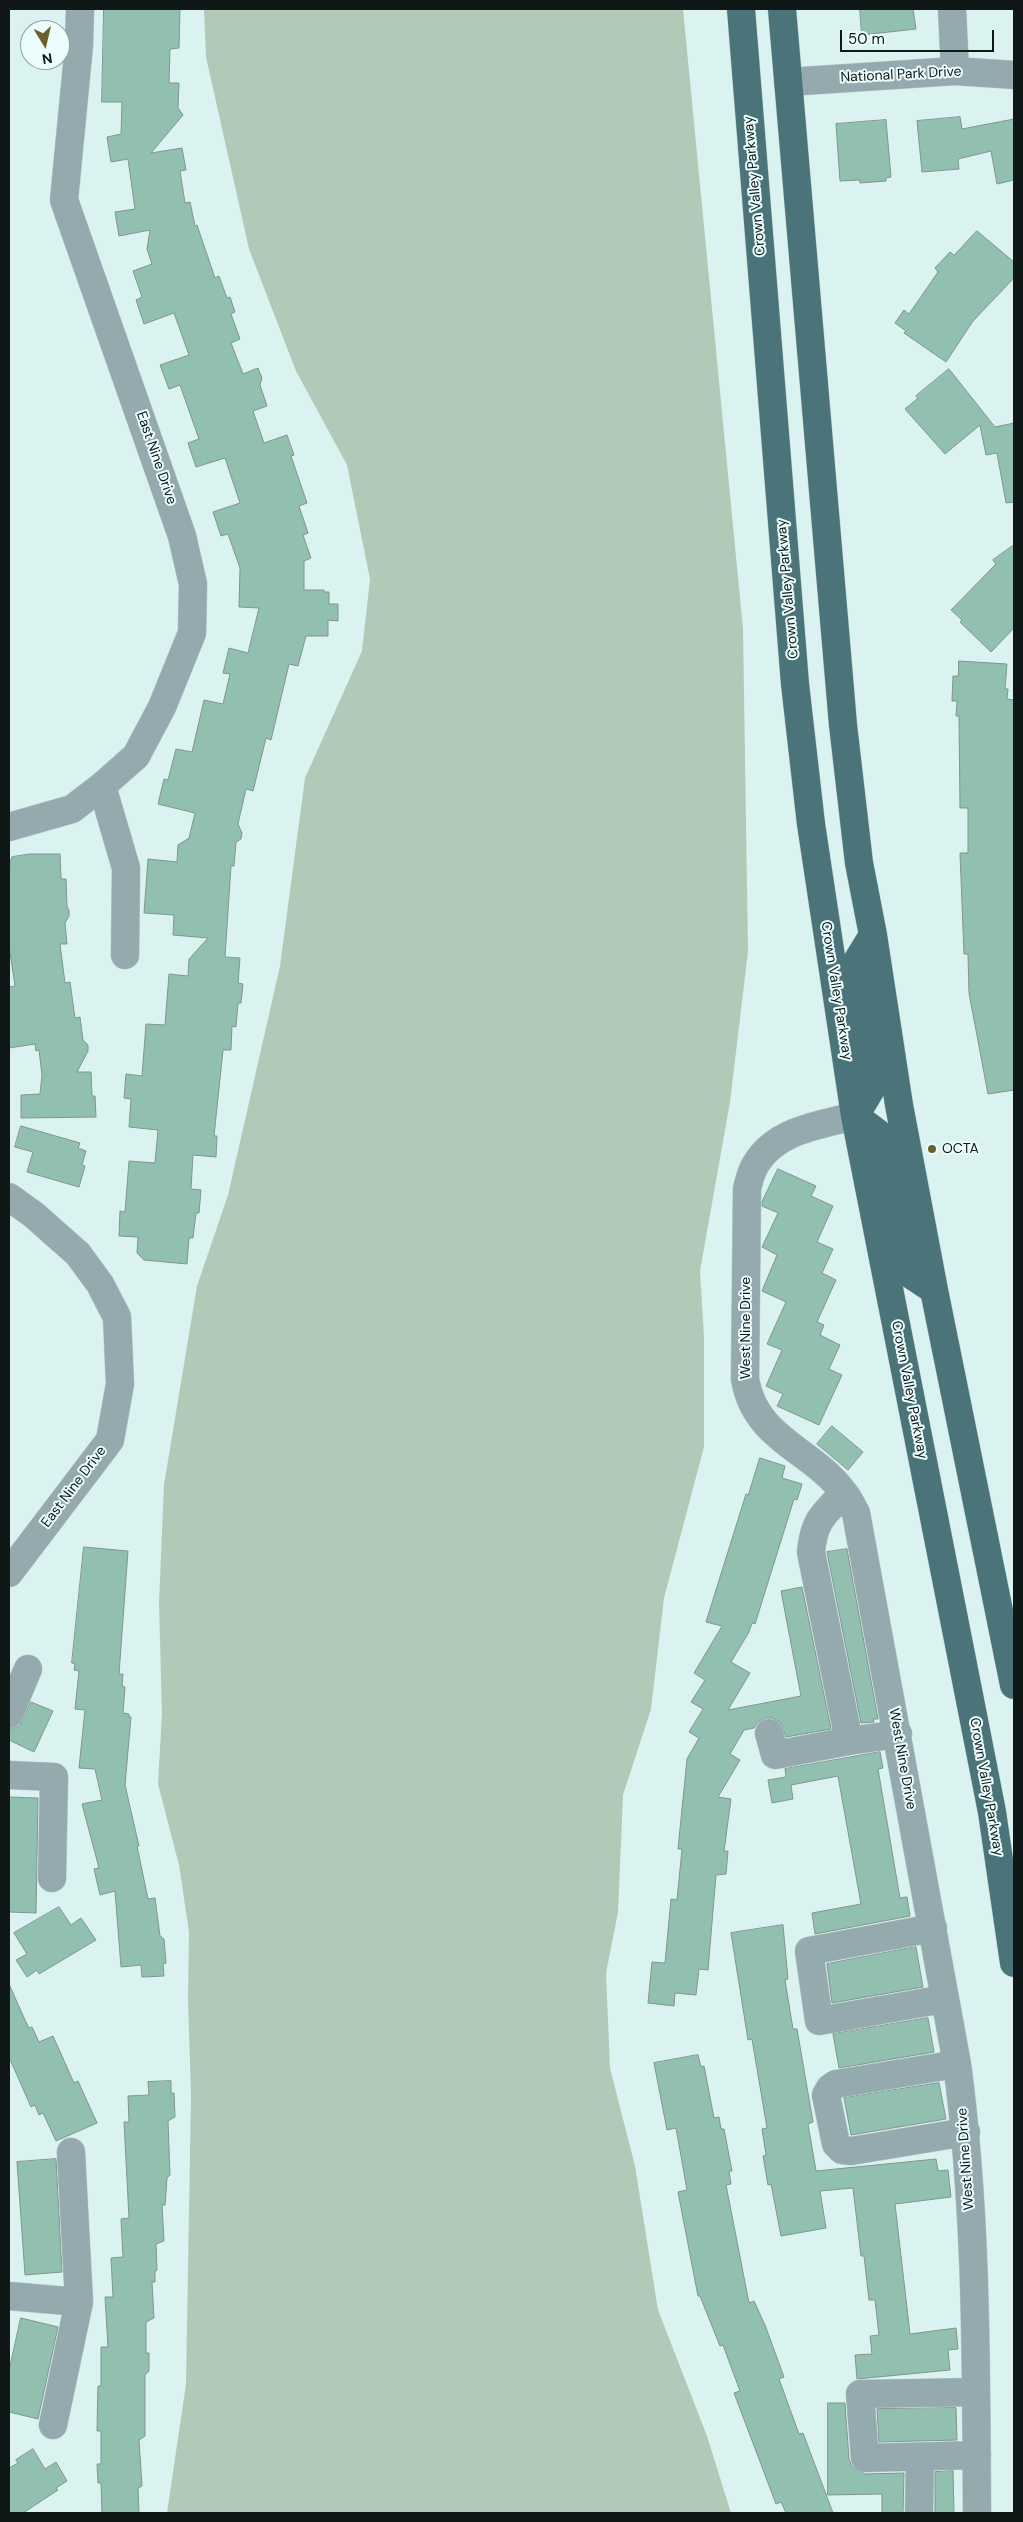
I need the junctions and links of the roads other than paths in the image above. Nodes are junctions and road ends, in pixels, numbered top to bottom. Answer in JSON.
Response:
{"nodes":[{"id":1,"x":80,"y":9,"type":"edge"},
{"id":2,"x":741,"y":9,"type":"edge"},
{"id":3,"x":756,"y":9,"type":"edge"},
{"id":4,"x":782,"y":9,"type":"edge"},
{"id":5,"x":952,"y":9,"type":"edge"},
{"id":6,"x":955,"y":72,"type":"junction"},
{"id":7,"x":1014,"y":75,"type":"edge"},
{"id":8,"x":788,"y":82,"type":"junction"},
{"id":9,"x":756,"y":202,"type":"junction"},
{"id":10,"x":102,"y":786,"type":"junction"},
{"id":11,"x":9,"y":827,"type":"edge"},
{"id":12,"x":873,"y":935,"type":"junction"},
{"id":13,"x":125,"y":955,"type":"dead end"},
{"id":14,"x":855,"y":1116,"type":"junction"},
{"id":15,"x":9,"y":1197,"type":"edge"},
{"id":16,"x":934,"y":1290,"type":"junction"},
{"id":17,"x":844,"y":1493,"type":"junction"},
{"id":18,"x":9,"y":1573,"type":"edge"},
{"id":19,"x":28,"y":1669,"type":"dead end"},
{"id":20,"x":1014,"y":1685,"type":"edge"},
{"id":21,"x":9,"y":1714,"type":"edge"},
{"id":22,"x":898,"y":1734,"type":"junction"},
{"id":23,"x":849,"y":1741,"type":"junction"},
{"id":24,"x":774,"y":1754,"type":"dead end"},
{"id":25,"x":9,"y":1775,"type":"edge"},
{"id":26,"x":52,"y":1878,"type":"dead end"},
{"id":27,"x":933,"y":1928,"type":"junction"},
{"id":28,"x":1014,"y":1962,"type":"edge"},
{"id":29,"x":944,"y":1999,"type":"junction"},
{"id":30,"x":957,"y":2064,"type":"junction"},
{"id":31,"x":966,"y":2132,"type":"junction"},
{"id":32,"x":71,"y":2152,"type":"dead end"},
{"id":33,"x":9,"y":2292,"type":"edge"},
{"id":34,"x":79,"y":2302,"type":"junction"},
{"id":35,"x":976,"y":2392,"type":"junction"},
{"id":36,"x":52,"y":2425,"type":"dead end"},
{"id":37,"x":977,"y":2455,"type":"junction"},
{"id":38,"x":920,"y":2457,"type":"junction"},
{"id":39,"x":919,"y":2513,"type":"edge"},
{"id":40,"x":977,"y":2513,"type":"edge"}],
"edges":[{"from":1,"to":10,"type":"street","name":"East Nine Drive"},
{"from":2,"to":9,"type":"main road","name":"Crown Valley Parkway"},
{"from":3,"to":8,"type":"main road"},
{"from":4,"to":8,"type":"main road"},
{"from":5,"to":6,"type":"street"},
{"from":6,"to":7,"type":"street","name":"National Park Drive"},
{"from":6,"to":8,"type":"street","name":"National Park Drive"},
{"from":8,"to":9,"type":"main road"},
{"from":8,"to":12,"type":"main road"},
{"from":9,"to":14,"type":"main road","name":"Crown Valley Parkway"},
{"from":10,"to":11,"type":"street","name":"East Nine Drive"},
{"from":10,"to":13,"type":"street"},
{"from":12,"to":14,"type":"main road"},
{"from":12,"to":16,"type":"main road"},
{"from":14,"to":16,"type":"main road"},
{"from":14,"to":17,"type":"street","name":"West Nine Drive"},
{"from":14,"to":28,"type":"main road","name":"Crown Valley Parkway"},
{"from":15,"to":18,"type":"street","name":"East Nine Drive"},
{"from":16,"to":20,"type":"main road"},
{"from":17,"to":22,"type":"street","name":"West Nine Drive"},
{"from":17,"to":23,"type":"street"},
{"from":19,"to":21,"type":"street"},
{"from":22,"to":23,"type":"street"},
{"from":22,"to":27,"type":"street","name":"West Nine Drive"},
{"from":23,"to":24,"type":"street"},
{"from":25,"to":26,"type":"street"},
{"from":27,"to":29,"type":"street","name":"West Nine Drive"},
{"from":27,"to":29,"type":"street"},
{"from":29,"to":30,"type":"street","name":"West Nine Drive"},
{"from":30,"to":31,"type":"street","name":"West Nine Drive"},
{"from":30,"to":31,"type":"street"},
{"from":31,"to":35,"type":"street","name":"West Nine Drive"},
{"from":32,"to":34,"type":"street"},
{"from":33,"to":34,"type":"street"},
{"from":34,"to":36,"type":"street"},
{"from":35,"to":37,"type":"street","name":"West Nine Drive"},
{"from":35,"to":38,"type":"street"},
{"from":37,"to":38,"type":"street"},
{"from":37,"to":40,"type":"street","name":"West Nine Drive"},
{"from":38,"to":39,"type":"street"}]}
